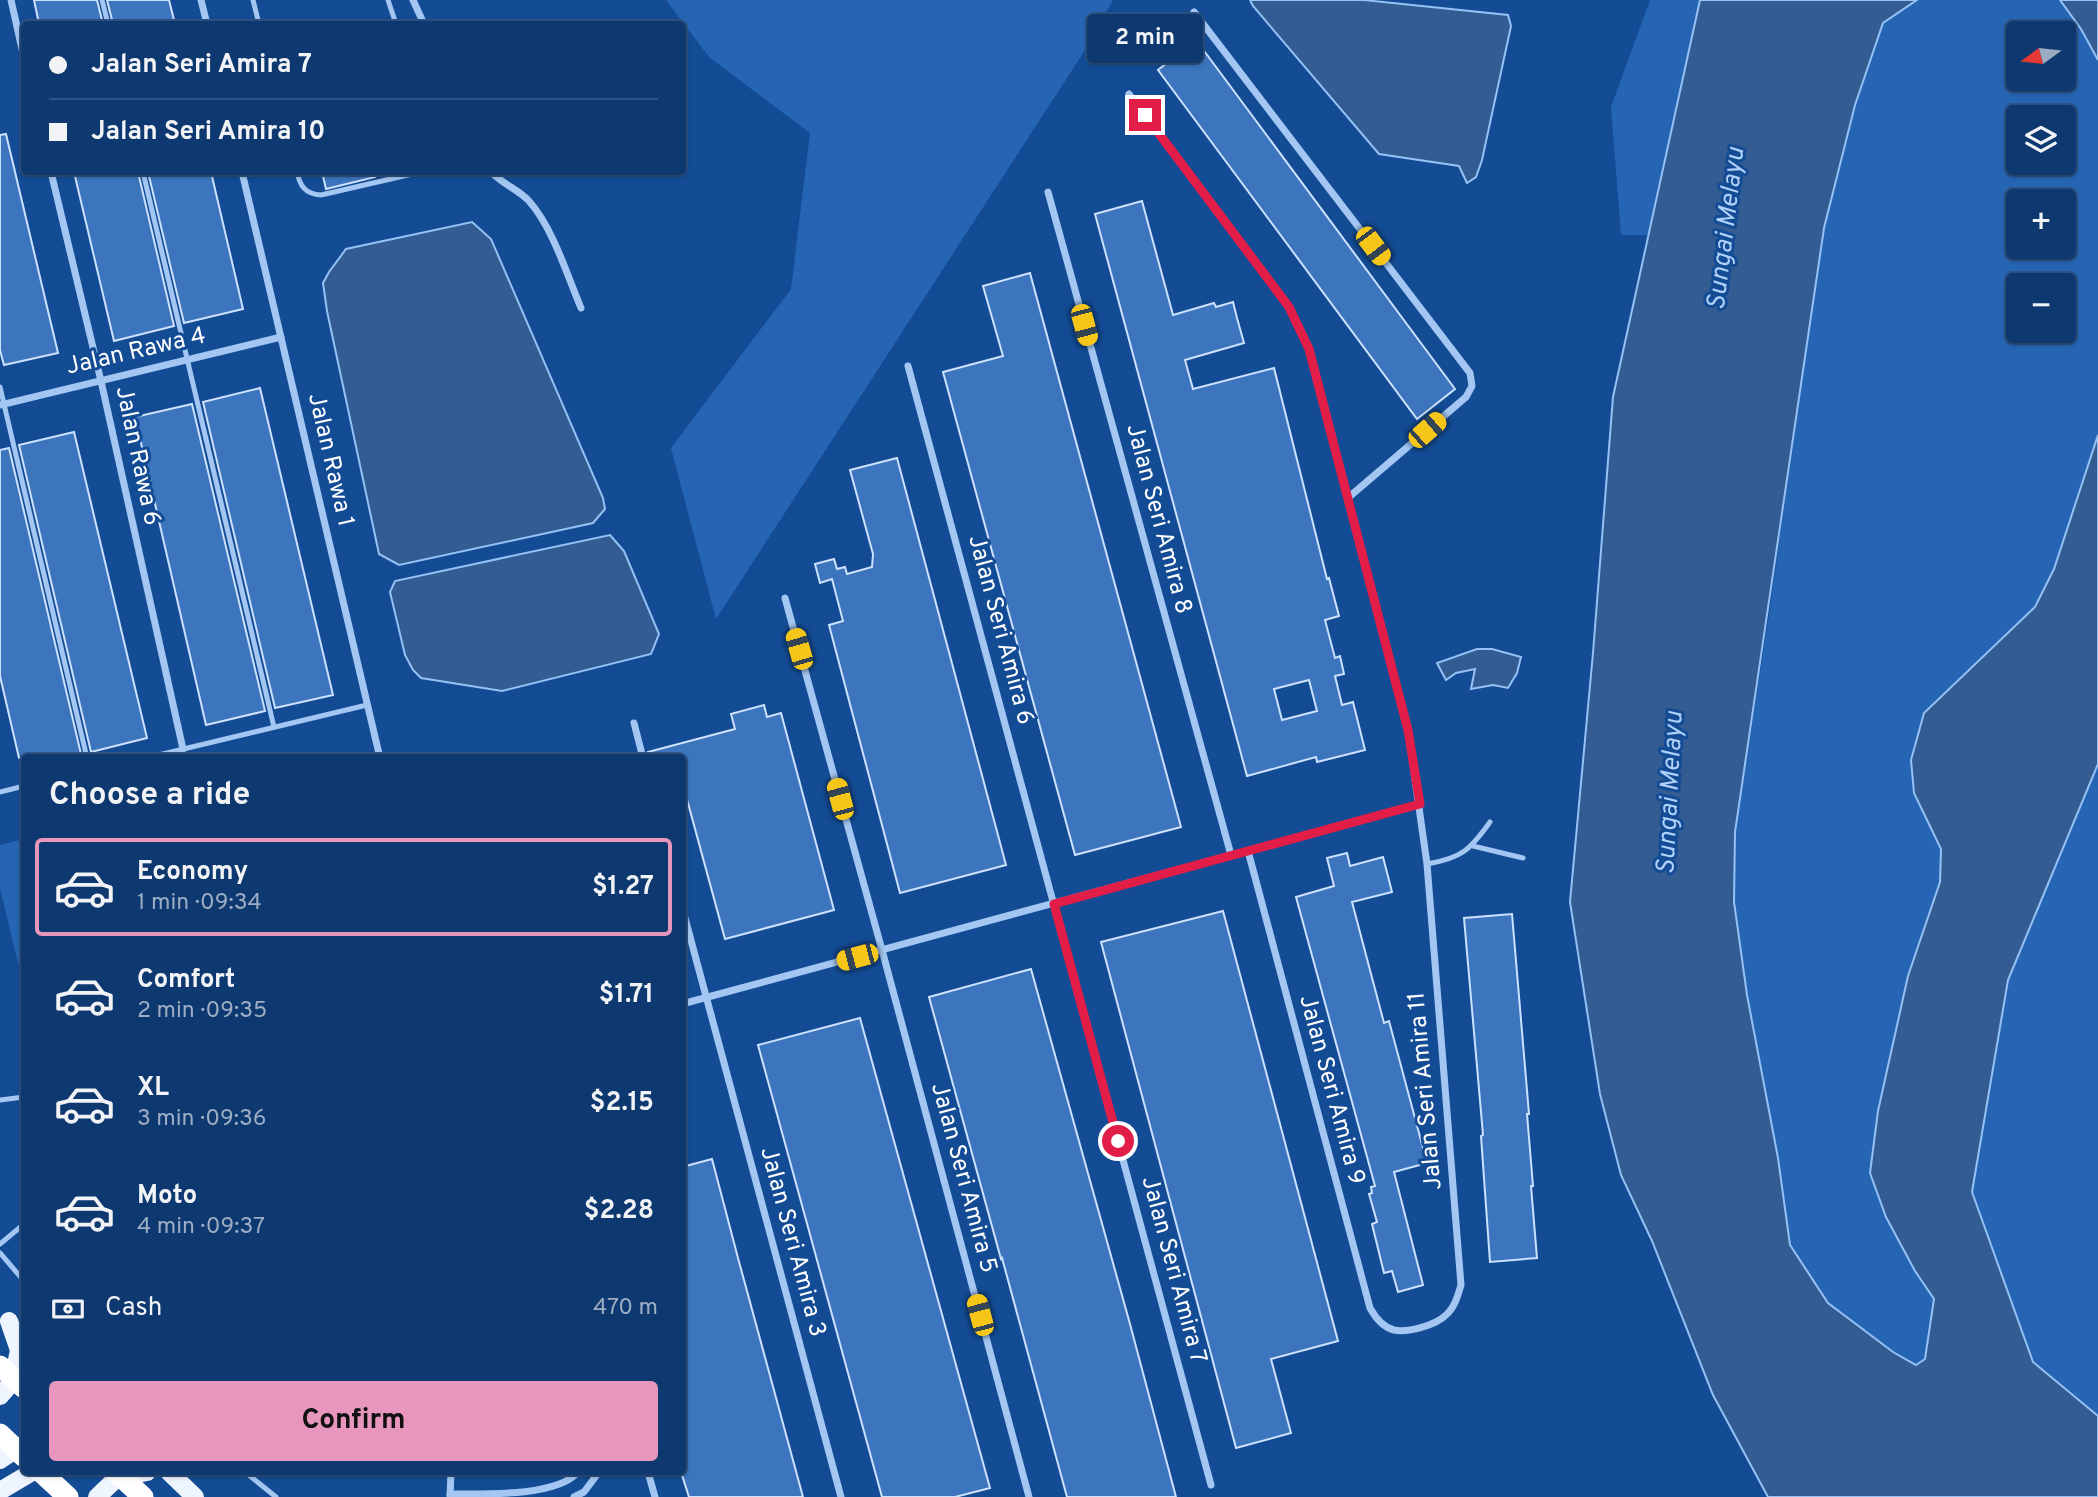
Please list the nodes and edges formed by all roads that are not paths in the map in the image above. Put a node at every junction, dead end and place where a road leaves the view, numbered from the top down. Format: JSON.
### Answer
{"nodes":[{"id":1,"x":11,"y":0,"type":"edge"},
{"id":2,"x":102,"y":0,"type":"edge"},
{"id":3,"x":201,"y":0,"type":"edge"},
{"id":4,"x":253,"y":0,"type":"edge"},
{"id":5,"x":388,"y":0,"type":"edge"},
{"id":6,"x":413,"y":0,"type":"edge"},
{"id":7,"x":1194,"y":12,"type":"dead end"},
{"id":8,"x":107,"y":21,"type":"edge"},
{"id":9,"x":206,"y":21,"type":"edge"},
{"id":10,"x":258,"y":21,"type":"edge"},
{"id":11,"x":395,"y":21,"type":"edge"},
{"id":12,"x":423,"y":21,"type":"edge"},
{"id":13,"x":21,"y":45,"type":"edge"},
{"id":14,"x":1129,"y":94,"type":"dead end"},
{"id":15,"x":52,"y":175,"type":"edge"},
{"id":16,"x":144,"y":175,"type":"edge"},
{"id":17,"x":243,"y":175,"type":"edge"},
{"id":18,"x":298,"y":175,"type":"edge"},
{"id":19,"x":408,"y":175,"type":"edge"},
{"id":20,"x":494,"y":175,"type":"edge"},
{"id":21,"x":1048,"y":192,"type":"dead end"},
{"id":22,"x":581,"y":309,"type":"dead end"},
{"id":23,"x":281,"y":337,"type":"junction"},
{"id":24,"x":188,"y":360,"type":"junction"},
{"id":25,"x":908,"y":366,"type":"dead end"},
{"id":26,"x":101,"y":381,"type":"junction"},
{"id":27,"x":0,"y":387,"type":"edge"},
{"id":28,"x":2,"y":404,"type":"edge"},
{"id":29,"x":1349,"y":497,"type":"junction"},
{"id":30,"x":785,"y":598,"type":"dead end"},
{"id":31,"x":368,"y":705,"type":"junction"},
{"id":32,"x":634,"y":723,"type":"dead end"},
{"id":33,"x":274,"y":727,"type":"junction"},
{"id":34,"x":183,"y":749,"type":"junction"},
{"id":35,"x":86,"y":754,"type":"edge"},
{"id":36,"x":162,"y":754,"type":"edge"},
{"id":37,"x":379,"y":754,"type":"edge"},
{"id":38,"x":642,"y":754,"type":"edge"},
{"id":39,"x":21,"y":787,"type":"edge"},
{"id":40,"x":0,"y":792,"type":"edge"},
{"id":41,"x":1420,"y":804,"type":"junction"},
{"id":42,"x":1490,"y":822,"type":"dead end"},
{"id":43,"x":1473,"y":846,"type":"junction"},
{"id":44,"x":1248,"y":850,"type":"junction"},
{"id":45,"x":1231,"y":855,"type":"junction"},
{"id":46,"x":1523,"y":858,"type":"dead end"},
{"id":47,"x":1427,"y":864,"type":"junction"},
{"id":48,"x":1054,"y":904,"type":"junction"},
{"id":49,"x":686,"y":922,"type":"edge"},
{"id":50,"x":882,"y":950,"type":"junction"},
{"id":51,"x":706,"y":998,"type":"junction"},
{"id":52,"x":686,"y":1003,"type":"edge"},
{"id":53,"x":21,"y":1097,"type":"edge"},
{"id":54,"x":0,"y":1100,"type":"edge"},
{"id":55,"x":21,"y":1226,"type":"edge"},
{"id":56,"x":0,"y":1244,"type":"edge"},
{"id":57,"x":0,"y":1253,"type":"edge"},
{"id":58,"x":21,"y":1278,"type":"edge"},
{"id":59,"x":5,"y":1316,"type":"edge"},
{"id":60,"x":1393,"y":1330,"type":"joint"},
{"id":61,"x":21,"y":1333,"type":"edge"},
{"id":62,"x":0,"y":1366,"type":"edge"},
{"id":63,"x":21,"y":1385,"type":"edge"},
{"id":64,"x":0,"y":1396,"type":"edge"},
{"id":65,"x":0,"y":1434,"type":"edge"},
{"id":66,"x":21,"y":1446,"type":"edge"},
{"id":67,"x":21,"y":1454,"type":"edge"},
{"id":68,"x":0,"y":1460,"type":"edge"},
{"id":69,"x":28,"y":1475,"type":"edge"},
{"id":70,"x":44,"y":1475,"type":"edge"},
{"id":71,"x":119,"y":1475,"type":"edge"},
{"id":72,"x":132,"y":1475,"type":"edge"},
{"id":73,"x":172,"y":1475,"type":"edge"},
{"id":74,"x":249,"y":1475,"type":"edge"},
{"id":75,"x":451,"y":1475,"type":"edge"},
{"id":76,"x":576,"y":1475,"type":"edge"},
{"id":77,"x":596,"y":1475,"type":"edge"},
{"id":78,"x":649,"y":1475,"type":"edge"},
{"id":79,"x":1211,"y":1485,"type":"dead end"},
{"id":80,"x":7,"y":1489,"type":"edge"},
{"id":81,"x":450,"y":1495,"type":"edge"},
{"id":82,"x":68,"y":1497,"type":"edge"},
{"id":83,"x":97,"y":1497,"type":"edge"},
{"id":84,"x":143,"y":1497,"type":"edge"},
{"id":85,"x":195,"y":1497,"type":"edge"},
{"id":86,"x":205,"y":1497,"type":"edge"},
{"id":87,"x":276,"y":1497,"type":"edge"},
{"id":88,"x":574,"y":1497,"type":"edge"},
{"id":89,"x":655,"y":1497,"type":"edge"},
{"id":90,"x":841,"y":1497,"type":"edge"},
{"id":91,"x":1029,"y":1497,"type":"edge"}],
"edges":[{"from":1,"to":13,"type":"street"},
{"from":2,"to":8,"type":"lane"},
{"from":3,"to":9,"type":"street"},
{"from":4,"to":10,"type":"lane"},
{"from":5,"to":11,"type":"lane"},
{"from":6,"to":12,"type":"street"},
{"from":7,"to":29,"type":"street"},
{"from":14,"to":29,"type":"street","name":"Jalan Seri Amira 11"},
{"from":15,"to":26,"type":"street","name":"Jalan Rawa 6"},
{"from":16,"to":24,"type":"lane"},
{"from":17,"to":23,"type":"street","name":"Jalan Rawa 1"},
{"from":18,"to":19,"type":"lane"},
{"from":20,"to":22,"type":"street"},
{"from":21,"to":45,"type":"street","name":"Jalan Seri Amira 8"},
{"from":23,"to":24,"type":"street","name":"Jalan Rawa 4"},
{"from":23,"to":31,"type":"street","name":"Jalan Rawa 1"},
{"from":24,"to":26,"type":"street","name":"Jalan Rawa 4"},
{"from":24,"to":33,"type":"lane"},
{"from":25,"to":48,"type":"street","name":"Jalan Seri Amira 6"},
{"from":26,"to":28,"type":"street","name":"Jalan Rawa 4"},
{"from":26,"to":34,"type":"street","name":"Jalan Rawa 6"},
{"from":27,"to":28,"type":"lane"},
{"from":28,"to":35,"type":"lane"},
{"from":29,"to":41,"type":"street","name":"Jalan Seri Amira 11"},
{"from":30,"to":50,"type":"street","name":"Jalan Seri Amira 5"},
{"from":31,"to":33,"type":"lane"},
{"from":31,"to":37,"type":"street","name":"Jalan Rawa 1"},
{"from":32,"to":38,"type":"street"},
{"from":33,"to":34,"type":"lane"},
{"from":34,"to":36,"type":"lane"},
{"from":39,"to":40,"type":"lane"},
{"from":41,"to":44,"type":"street"},
{"from":41,"to":47,"type":"street","name":"Jalan Seri Amira 11"},
{"from":42,"to":43,"type":"lane"},
{"from":43,"to":46,"type":"lane"},
{"from":43,"to":47,"type":"lane"},
{"from":44,"to":45,"type":"street"},
{"from":44,"to":60,"type":"street","name":"Jalan Seri Amira 9"},
{"from":45,"to":48,"type":"street"},
{"from":47,"to":60,"type":"street","name":"Jalan Seri Amira 11"},
{"from":48,"to":50,"type":"street"},
{"from":48,"to":79,"type":"street","name":"Jalan Seri Amira 7"},
{"from":49,"to":51,"type":"street","name":"Jalan Seri Amira 3"},
{"from":50,"to":51,"type":"street"},
{"from":50,"to":91,"type":"street","name":"Jalan Seri Amira 5"},
{"from":51,"to":52,"type":"street"},
{"from":51,"to":90,"type":"street","name":"Jalan Seri Amira 3"},
{"from":53,"to":54,"type":"lane"},
{"from":55,"to":56,"type":"lane"},
{"from":57,"to":58,"type":"lane"},
{"from":59,"to":61,"type":"main road"},
{"from":59,"to":64,"type":"main road"},
{"from":62,"to":63,"type":"highway","bridge":true},
{"from":65,"to":67,"type":"highway","bridge":true},
{"from":66,"to":68,"type":"main road"},
{"from":69,"to":80,"type":"main road"},
{"from":70,"to":82,"type":"highway"},
{"from":71,"to":84,"type":"highway","bridge":true},
{"from":72,"to":83,"type":"main road"},
{"from":73,"to":85,"type":"main road"},
{"from":73,"to":86,"type":"street"},
{"from":74,"to":87,"type":"lane"},
{"from":75,"to":81,"type":"street"},
{"from":76,"to":81,"type":"street"},
{"from":77,"to":88,"type":"street"},
{"from":78,"to":89,"type":"street"}]}
